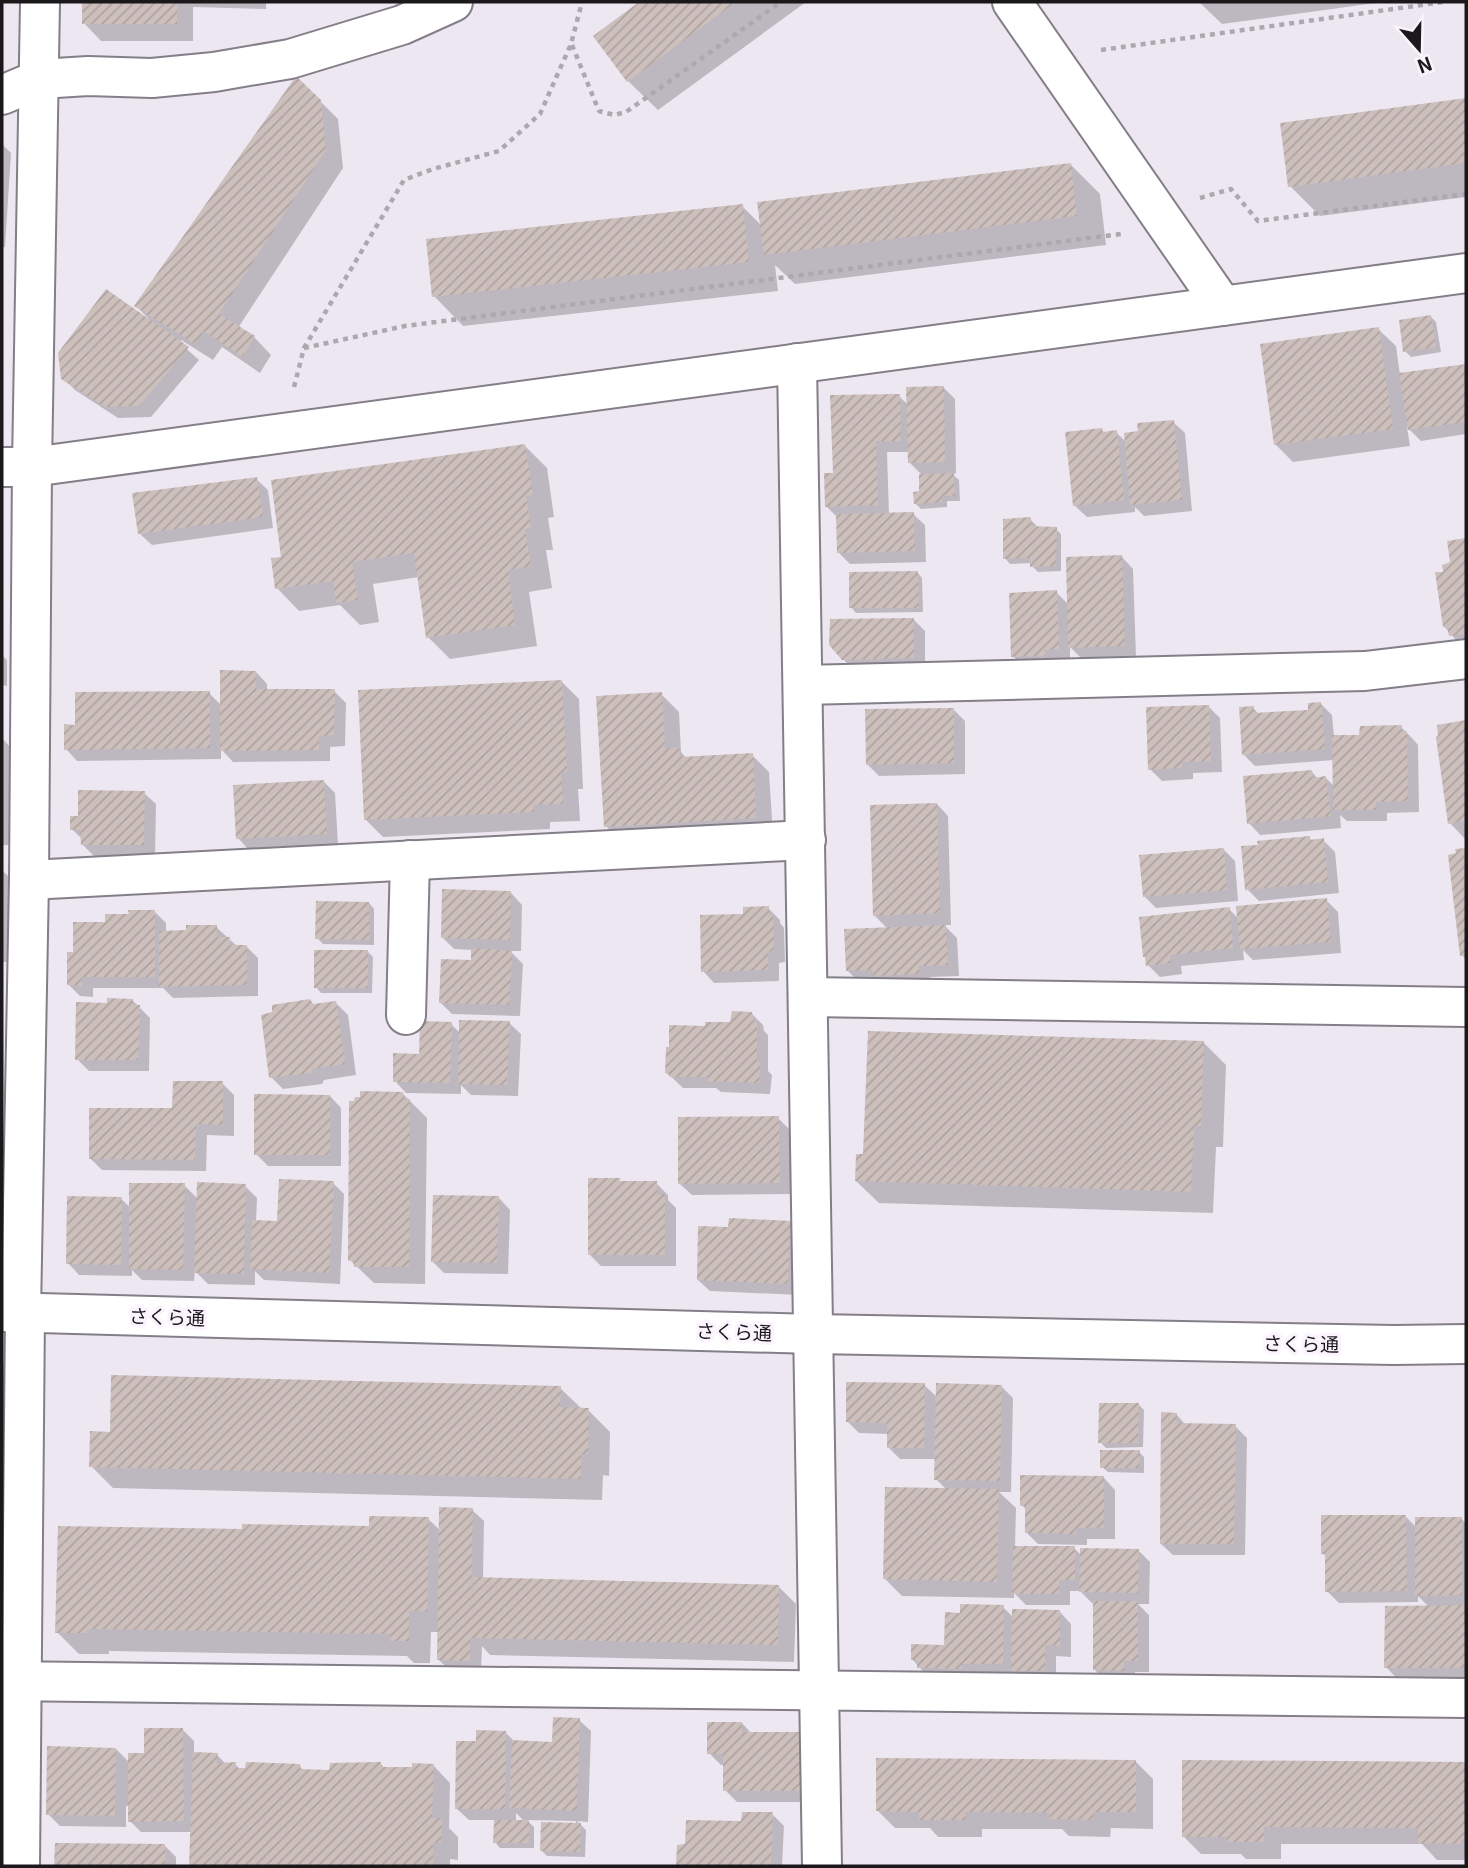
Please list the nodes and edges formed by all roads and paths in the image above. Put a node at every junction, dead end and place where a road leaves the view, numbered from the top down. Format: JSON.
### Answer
{"nodes":[{"id":1,"x":40,"y":2,"type":"edge"},
{"id":2,"x":453,"y":2,"type":"edge"},
{"id":3,"x":582,"y":2,"type":"edge"},
{"id":4,"x":781,"y":2,"type":"edge"},
{"id":5,"x":1012,"y":2,"type":"edge"},
{"id":6,"x":1443,"y":2,"type":"edge"},
{"id":7,"x":571,"y":44,"type":"junction"},
{"id":8,"x":1050,"y":57,"type":"junction"},
{"id":9,"x":40,"y":79,"type":"junction"},
{"id":10,"x":2,"y":95,"type":"edge"},
{"id":11,"x":1466,"y":194,"type":"edge"},
{"id":12,"x":1165,"y":223,"type":"junction"},
{"id":13,"x":1466,"y":273,"type":"edge"},
{"id":14,"x":1223,"y":306,"type":"junction"},
{"id":15,"x":304,"y":348,"type":"junction"},
{"id":16,"x":797,"y":363,"type":"junction"},
{"id":17,"x":283,"y":434,"type":"junction"},
{"id":18,"x":17,"y":467,"type":"edge"},
{"id":19,"x":1466,"y":659,"type":"edge"},
{"id":20,"x":803,"y":685,"type":"junction"},
{"id":21,"x":806,"y":840,"type":"junction"},
{"id":22,"x":410,"y":860,"type":"junction"},
{"id":23,"x":29,"y":880,"type":"junction"},
{"id":24,"x":808,"y":997,"type":"junction"},
{"id":25,"x":1466,"y":1007,"type":"edge"},
{"id":26,"x":406,"y":1014,"type":"dead end"},
{"id":27,"x":16,"y":1312,"type":"edge"},
{"id":28,"x":814,"y":1334,"type":"junction"},
{"id":29,"x":1466,"y":1344,"type":"edge"},
{"id":30,"x":12,"y":1681,"type":"edge"},
{"id":31,"x":819,"y":1692,"type":"junction"},
{"id":32,"x":1466,"y":1698,"type":"edge"},
{"id":33,"x":20,"y":1866,"type":"edge"},
{"id":34,"x":822,"y":1866,"type":"edge"}],
"edges":[{"from":1,"to":9,"type":"street"},
{"from":2,"to":9,"type":"street"},
{"from":3,"to":7,"type":"path"},
{"from":4,"to":7,"type":"path"},
{"from":5,"to":8,"type":"street"},
{"from":6,"to":8,"type":"path"},
{"from":7,"to":15,"type":"path"},
{"from":8,"to":12,"type":"street"},
{"from":9,"to":10,"type":"street"},
{"from":9,"to":18,"type":"street"},
{"from":11,"to":12,"type":"path"},
{"from":12,"to":14,"type":"street"},
{"from":12,"to":15,"type":"path"},
{"from":13,"to":14,"type":"street"},
{"from":14,"to":16,"type":"street"},
{"from":15,"to":17,"type":"path"},
{"from":16,"to":17,"type":"street"},
{"from":16,"to":20,"type":"street"},
{"from":17,"to":18,"type":"street"},
{"from":18,"to":23,"type":"street"},
{"from":19,"to":20,"type":"street"},
{"from":20,"to":21,"type":"street"},
{"from":21,"to":22,"type":"street"},
{"from":21,"to":24,"type":"street"},
{"from":22,"to":23,"type":"street"},
{"from":22,"to":26,"type":"street"},
{"from":23,"to":27,"type":"street"},
{"from":24,"to":25,"type":"street"},
{"from":24,"to":28,"type":"street"},
{"from":27,"to":28,"type":"street","name":"さくら通"},
{"from":27,"to":30,"type":"street"},
{"from":28,"to":29,"type":"street","name":"さくら通"},
{"from":28,"to":31,"type":"street"},
{"from":30,"to":31,"type":"street"},
{"from":30,"to":33,"type":"street"},
{"from":31,"to":32,"type":"street"},
{"from":31,"to":34,"type":"street"}]}
